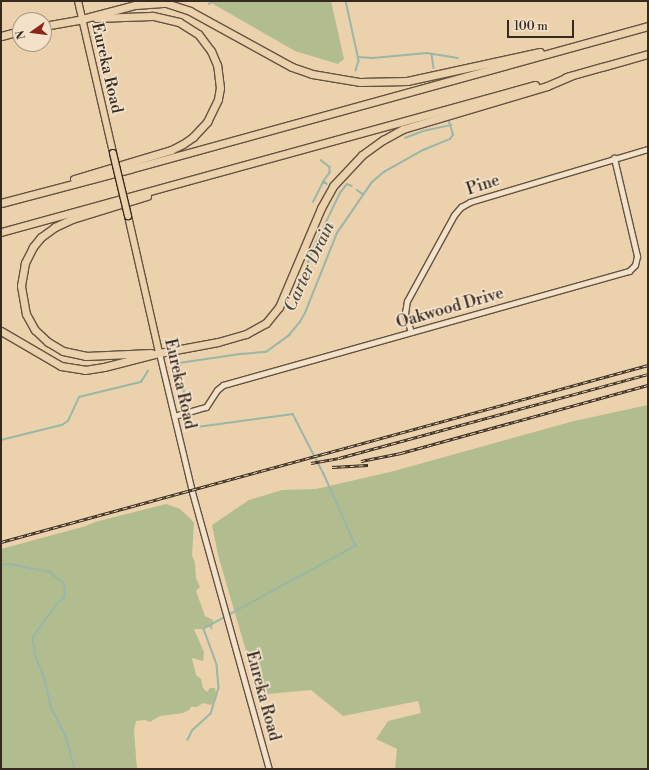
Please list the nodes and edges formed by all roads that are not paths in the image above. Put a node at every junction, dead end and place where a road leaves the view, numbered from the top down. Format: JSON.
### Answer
{"nodes":[{"id":1,"x":78,"y":1,"type":"edge"},
{"id":2,"x":82,"y":19,"type":"junction"},
{"id":3,"x":52,"y":25,"type":"edge"},
{"id":4,"x":648,"y":26,"type":"edge"},
{"id":5,"x":12,"y":33,"type":"edge"},
{"id":6,"x":1,"y":36,"type":"edge"},
{"id":7,"x":550,"y":53,"type":"junction"},
{"id":8,"x":648,"y":54,"type":"edge"},
{"id":9,"x":570,"y":76,"type":"junction"},
{"id":10,"x":648,"y":149,"type":"edge"},
{"id":11,"x":614,"y":158,"type":"junction"},
{"id":12,"x":210,"y":174,"type":"junction"},
{"id":13,"x":32,"y":194,"type":"junction"},
{"id":14,"x":1,"y":203,"type":"edge"},
{"id":15,"x":1,"y":232,"type":"edge"},
{"id":16,"x":1,"y":331,"type":"edge"},
{"id":17,"x":411,"y":332,"type":"junction"},
{"id":18,"x":159,"y":353,"type":"junction"},
{"id":19,"x":174,"y":416,"type":"junction"},
{"id":20,"x":270,"y":769,"type":"edge"}],
"edges":[{"from":1,"to":2,"type":"main road","name":"Eureka Road"},
{"from":2,"to":3,"type":"highway"},
{"from":2,"to":7,"type":"highway"},
{"from":2,"to":13,"type":"highway"},
{"from":2,"to":18,"type":"main road","name":"Eureka Road","bridge":true},
{"from":4,"to":7,"type":"highway"},
{"from":5,"to":6,"type":"highway"},
{"from":7,"to":13,"type":"highway"},
{"from":8,"to":9,"type":"highway"},
{"from":9,"to":12,"type":"highway"},
{"from":9,"to":18,"type":"highway"},
{"from":10,"to":11,"type":"street","name":"Pine"},
{"from":11,"to":17,"type":"street","name":"Pine"},
{"from":11,"to":17,"type":"street","name":"Oakwood Drive"},
{"from":12,"to":15,"type":"highway"},
{"from":12,"to":18,"type":"highway"},
{"from":13,"to":14,"type":"highway"},
{"from":16,"to":18,"type":"highway"},
{"from":17,"to":19,"type":"street","name":"Oakwood Drive"},
{"from":18,"to":19,"type":"street","name":"Eureka Road"},
{"from":19,"to":20,"type":"street","name":"Eureka Road"}]}
